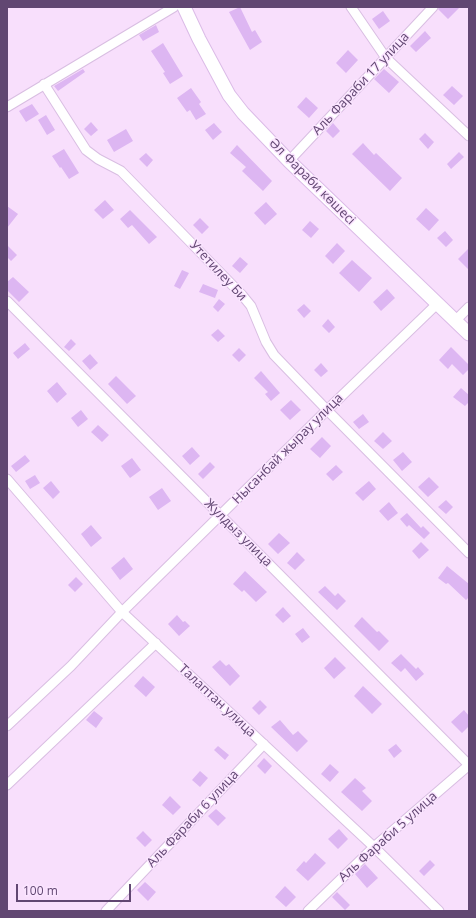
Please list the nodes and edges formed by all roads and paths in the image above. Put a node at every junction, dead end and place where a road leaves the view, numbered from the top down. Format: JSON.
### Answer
{"nodes":[{"id":1,"x":174,"y":7,"type":"edge"},
{"id":2,"x":184,"y":7,"type":"edge"},
{"id":3,"x":351,"y":7,"type":"edge"},
{"id":4,"x":433,"y":7,"type":"edge"},
{"id":5,"x":386,"y":58,"type":"junction"},
{"id":6,"x":44,"y":84,"type":"junction"},
{"id":7,"x":7,"y":107,"type":"edge"},
{"id":8,"x":469,"y":136,"type":"edge"},
{"id":9,"x":289,"y":161,"type":"junction"},
{"id":10,"x":7,"y":301,"type":"edge"},
{"id":11,"x":437,"y":304,"type":"junction"},
{"id":12,"x":469,"y":307,"type":"edge"},
{"id":13,"x":455,"y":321,"type":"junction"},
{"id":14,"x":469,"y":334,"type":"edge"},
{"id":15,"x":327,"y":410,"type":"junction"},
{"id":16,"x":7,"y":479,"type":"edge"},
{"id":17,"x":220,"y":516,"type":"junction"},
{"id":18,"x":469,"y":553,"type":"edge"},
{"id":19,"x":122,"y":612,"type":"junction"},
{"id":20,"x":156,"y":643,"type":"junction"},
{"id":21,"x":7,"y":726,"type":"edge"},
{"id":22,"x":264,"y":744,"type":"junction"},
{"id":23,"x":469,"y":765,"type":"edge"},
{"id":24,"x":7,"y":785,"type":"edge"},
{"id":25,"x":374,"y":847,"type":"junction"},
{"id":26,"x":106,"y":911,"type":"edge"},
{"id":27,"x":308,"y":911,"type":"edge"},
{"id":28,"x":439,"y":911,"type":"edge"}],
"edges":[{"from":1,"to":6,"type":"street"},
{"from":2,"to":9,"type":"street","name":"Әл Фараби көшесі"},
{"from":3,"to":5,"type":"street"},
{"from":4,"to":5,"type":"street","name":"Аль Фараби 17 улица"},
{"from":5,"to":8,"type":"street"},
{"from":5,"to":9,"type":"street","name":"Аль Фараби 17 улица"},
{"from":6,"to":7,"type":"street"},
{"from":6,"to":15,"type":"street","name":"Утетилеу Би"},
{"from":9,"to":11,"type":"street","name":"Әл Фараби көшесі"},
{"from":10,"to":17,"type":"street","name":"Жулдыз улица"},
{"from":11,"to":13,"type":"street","name":"Әл Фараби көшесі"},
{"from":11,"to":15,"type":"street","name":"Нысанбай жырау улица"},
{"from":12,"to":13,"type":"street"},
{"from":13,"to":14,"type":"street","name":"Әл Фараби көшесі"},
{"from":15,"to":17,"type":"street","name":"Нысанбай жырау улица"},
{"from":15,"to":18,"type":"street","name":"Утетилеу Би"},
{"from":16,"to":19,"type":"street","name":"Талаптан улица"},
{"from":17,"to":19,"type":"street","name":"Нысанбай жырау улица"},
{"from":17,"to":23,"type":"street","name":"Жулдыз улица"},
{"from":19,"to":20,"type":"street","name":"Талаптан улица"},
{"from":19,"to":21,"type":"street","name":"Нысанбай жырау улица"},
{"from":20,"to":22,"type":"street","name":"Талаптан улица"},
{"from":20,"to":24,"type":"street"},
{"from":22,"to":25,"type":"street","name":"Талаптан улица"},
{"from":22,"to":26,"type":"street","name":"Аль Фараби 6 улица"},
{"from":23,"to":25,"type":"street","name":"Аль Фараби 5 улица"},
{"from":25,"to":27,"type":"street","name":"Аль Фараби 5 улица"},
{"from":25,"to":28,"type":"street","name":"Талаптан улица"}]}
